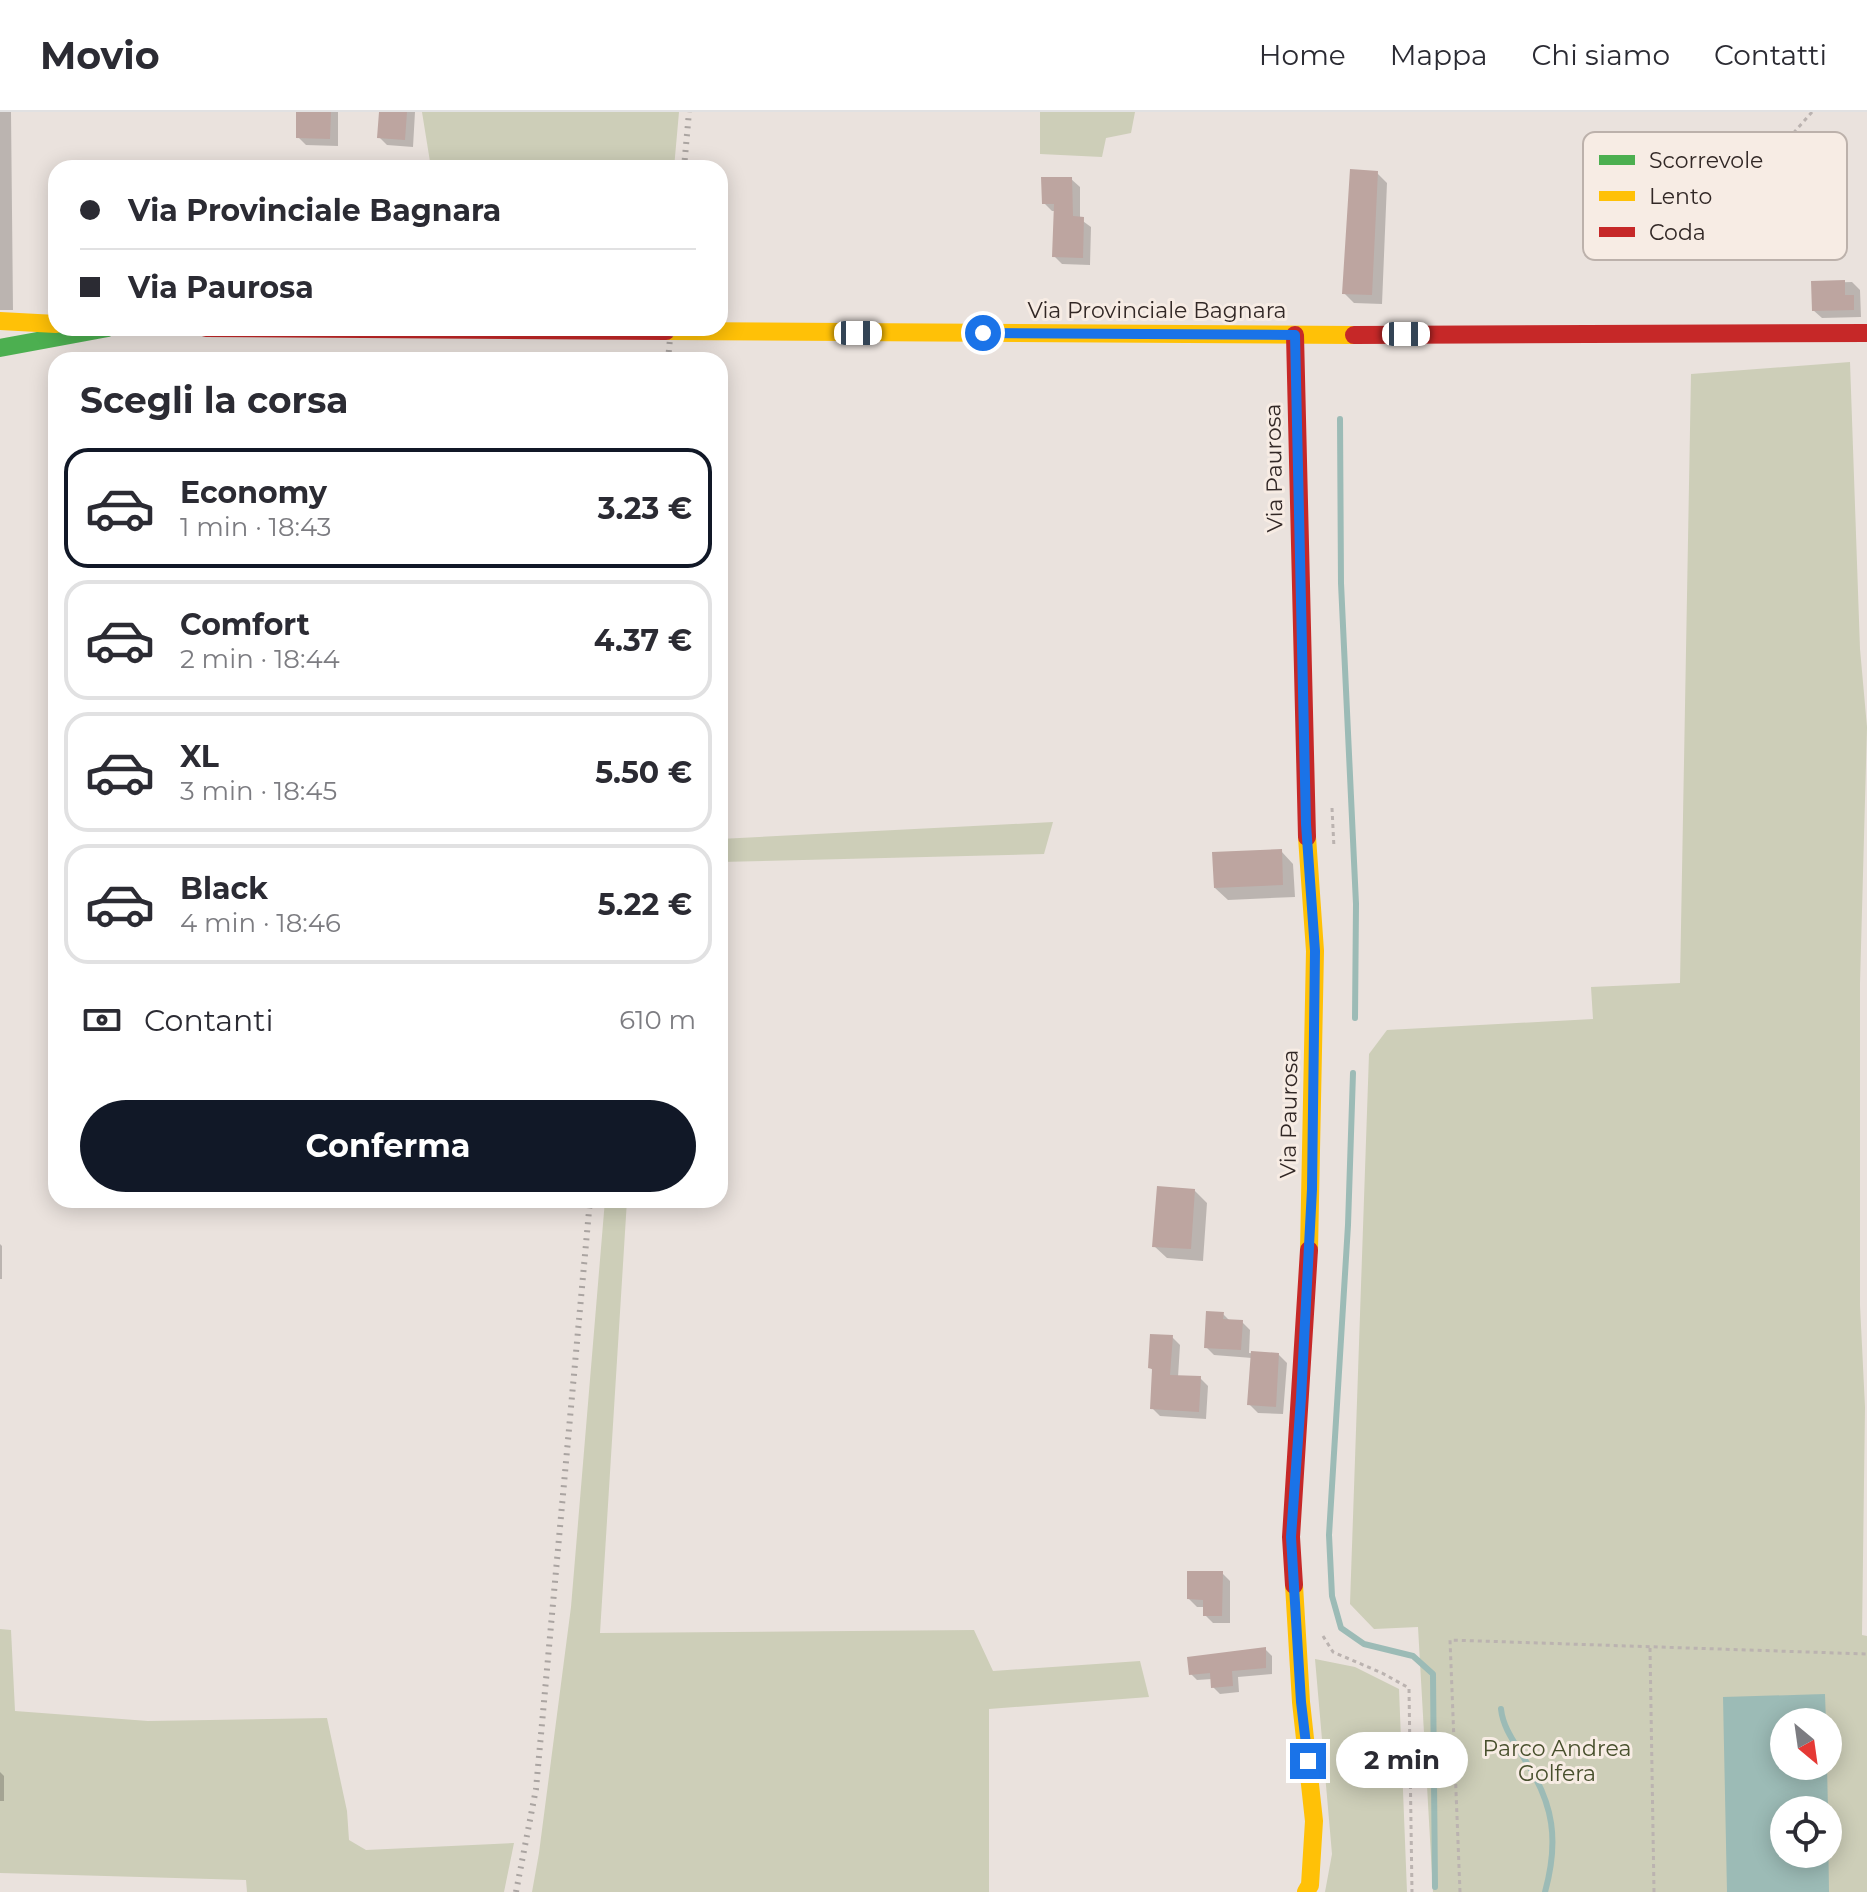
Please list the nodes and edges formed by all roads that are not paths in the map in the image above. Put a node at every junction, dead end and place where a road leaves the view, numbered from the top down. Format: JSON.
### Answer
{"nodes":[{"id":1,"x":0,"y":321,"type":"edge"},
{"id":2,"x":48,"y":324,"type":"edge"},
{"id":3,"x":728,"y":331,"type":"edge"},
{"id":4,"x":1867,"y":333,"type":"edge"},
{"id":5,"x":1295,"y":335,"type":"junction"},
{"id":6,"x":65,"y":336,"type":"edge"},
{"id":7,"x":0,"y":348,"type":"edge"},
{"id":8,"x":1306,"y":1892,"type":"edge"}],
"edges":[{"from":1,"to":2,"type":"main road"},
{"from":3,"to":5,"type":"main road","name":"Via Provinciale Bagnara"},
{"from":4,"to":5,"type":"main road","name":"Via Provinciale Bagnara"},
{"from":5,"to":8,"type":"main road","name":"Via Paurosa"},
{"from":6,"to":7,"type":"main road"}]}
